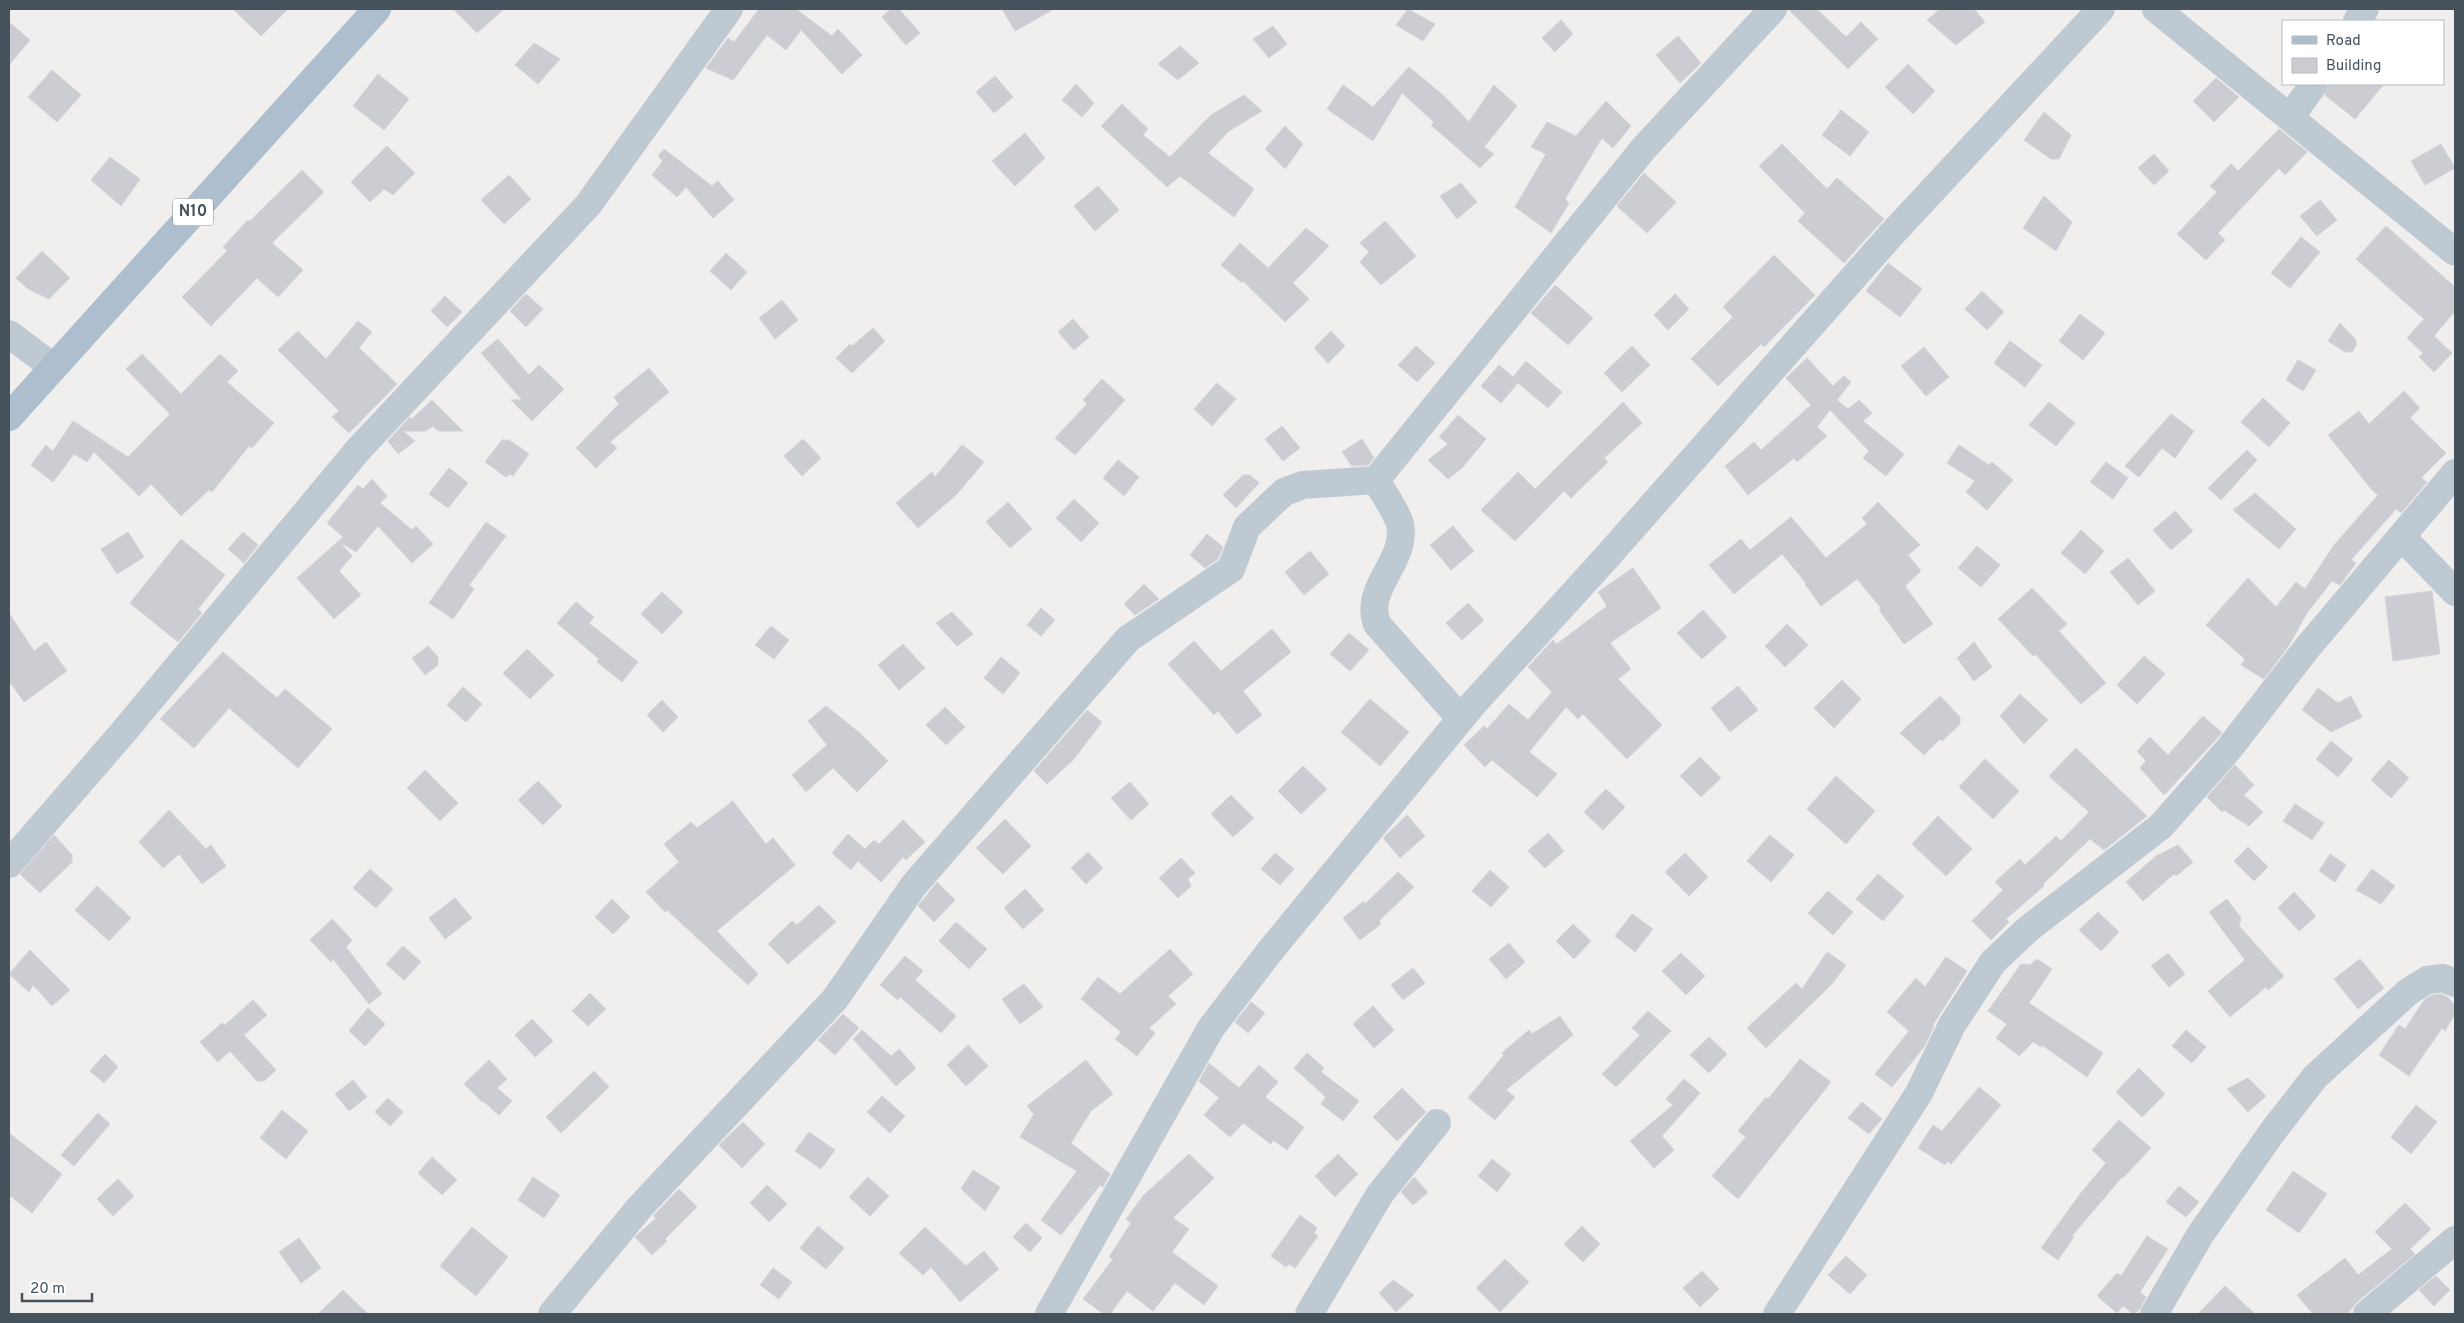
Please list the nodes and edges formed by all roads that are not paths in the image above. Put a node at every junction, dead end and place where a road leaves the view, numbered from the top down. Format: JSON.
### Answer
{"nodes":[{"id":1,"x":377,"y":9,"type":"edge"},
{"id":2,"x":729,"y":9,"type":"edge"},
{"id":3,"x":1773,"y":9,"type":"edge"},
{"id":4,"x":2101,"y":9,"type":"edge"},
{"id":5,"x":2156,"y":9,"type":"edge"},
{"id":6,"x":2365,"y":9,"type":"edge"},
{"id":7,"x":2358,"y":20,"type":"edge"},
{"id":8,"x":2313,"y":85,"type":"edge"},
{"id":9,"x":2291,"y":116,"type":"junction"},
{"id":10,"x":2455,"y":252,"type":"edge"},
{"id":11,"x":9,"y":334,"type":"edge"},
{"id":12,"x":53,"y":366,"type":"junction"},
{"id":13,"x":9,"y":417,"type":"edge"},
{"id":14,"x":2455,"y":473,"type":"edge"},
{"id":15,"x":1376,"y":480,"type":"junction"},
{"id":16,"x":2402,"y":537,"type":"junction"},
{"id":17,"x":2455,"y":592,"type":"edge"},
{"id":18,"x":1461,"y":719,"type":"junction"},
{"id":19,"x":9,"y":864,"type":"edge"},
{"id":20,"x":2455,"y":982,"type":"edge"},
{"id":21,"x":1437,"y":1123,"type":"dead end"},
{"id":22,"x":2455,"y":1240,"type":"edge"},
{"id":23,"x":552,"y":1314,"type":"edge"},
{"id":24,"x":1049,"y":1314,"type":"edge"},
{"id":25,"x":1309,"y":1314,"type":"edge"},
{"id":26,"x":1777,"y":1314,"type":"edge"},
{"id":27,"x":2154,"y":1314,"type":"edge"},
{"id":28,"x":2367,"y":1314,"type":"edge"}],
"edges":[{"from":1,"to":12,"type":"main road","number":"N10"},
{"from":2,"to":19,"type":"street"},
{"from":3,"to":15,"type":"street"},
{"from":4,"to":18,"type":"street"},
{"from":5,"to":9,"type":"street"},
{"from":6,"to":7,"type":"street"},
{"from":8,"to":9,"type":"street"},
{"from":9,"to":10,"type":"street"},
{"from":11,"to":12,"type":"street"},
{"from":12,"to":13,"type":"main road","number":"N10"},
{"from":14,"to":16,"type":"street"},
{"from":15,"to":18,"type":"street"},
{"from":15,"to":23,"type":"street"},
{"from":16,"to":17,"type":"street"},
{"from":16,"to":26,"type":"street"},
{"from":18,"to":24,"type":"street"},
{"from":20,"to":27,"type":"street"},
{"from":21,"to":25,"type":"street"},
{"from":22,"to":28,"type":"street"}]}
